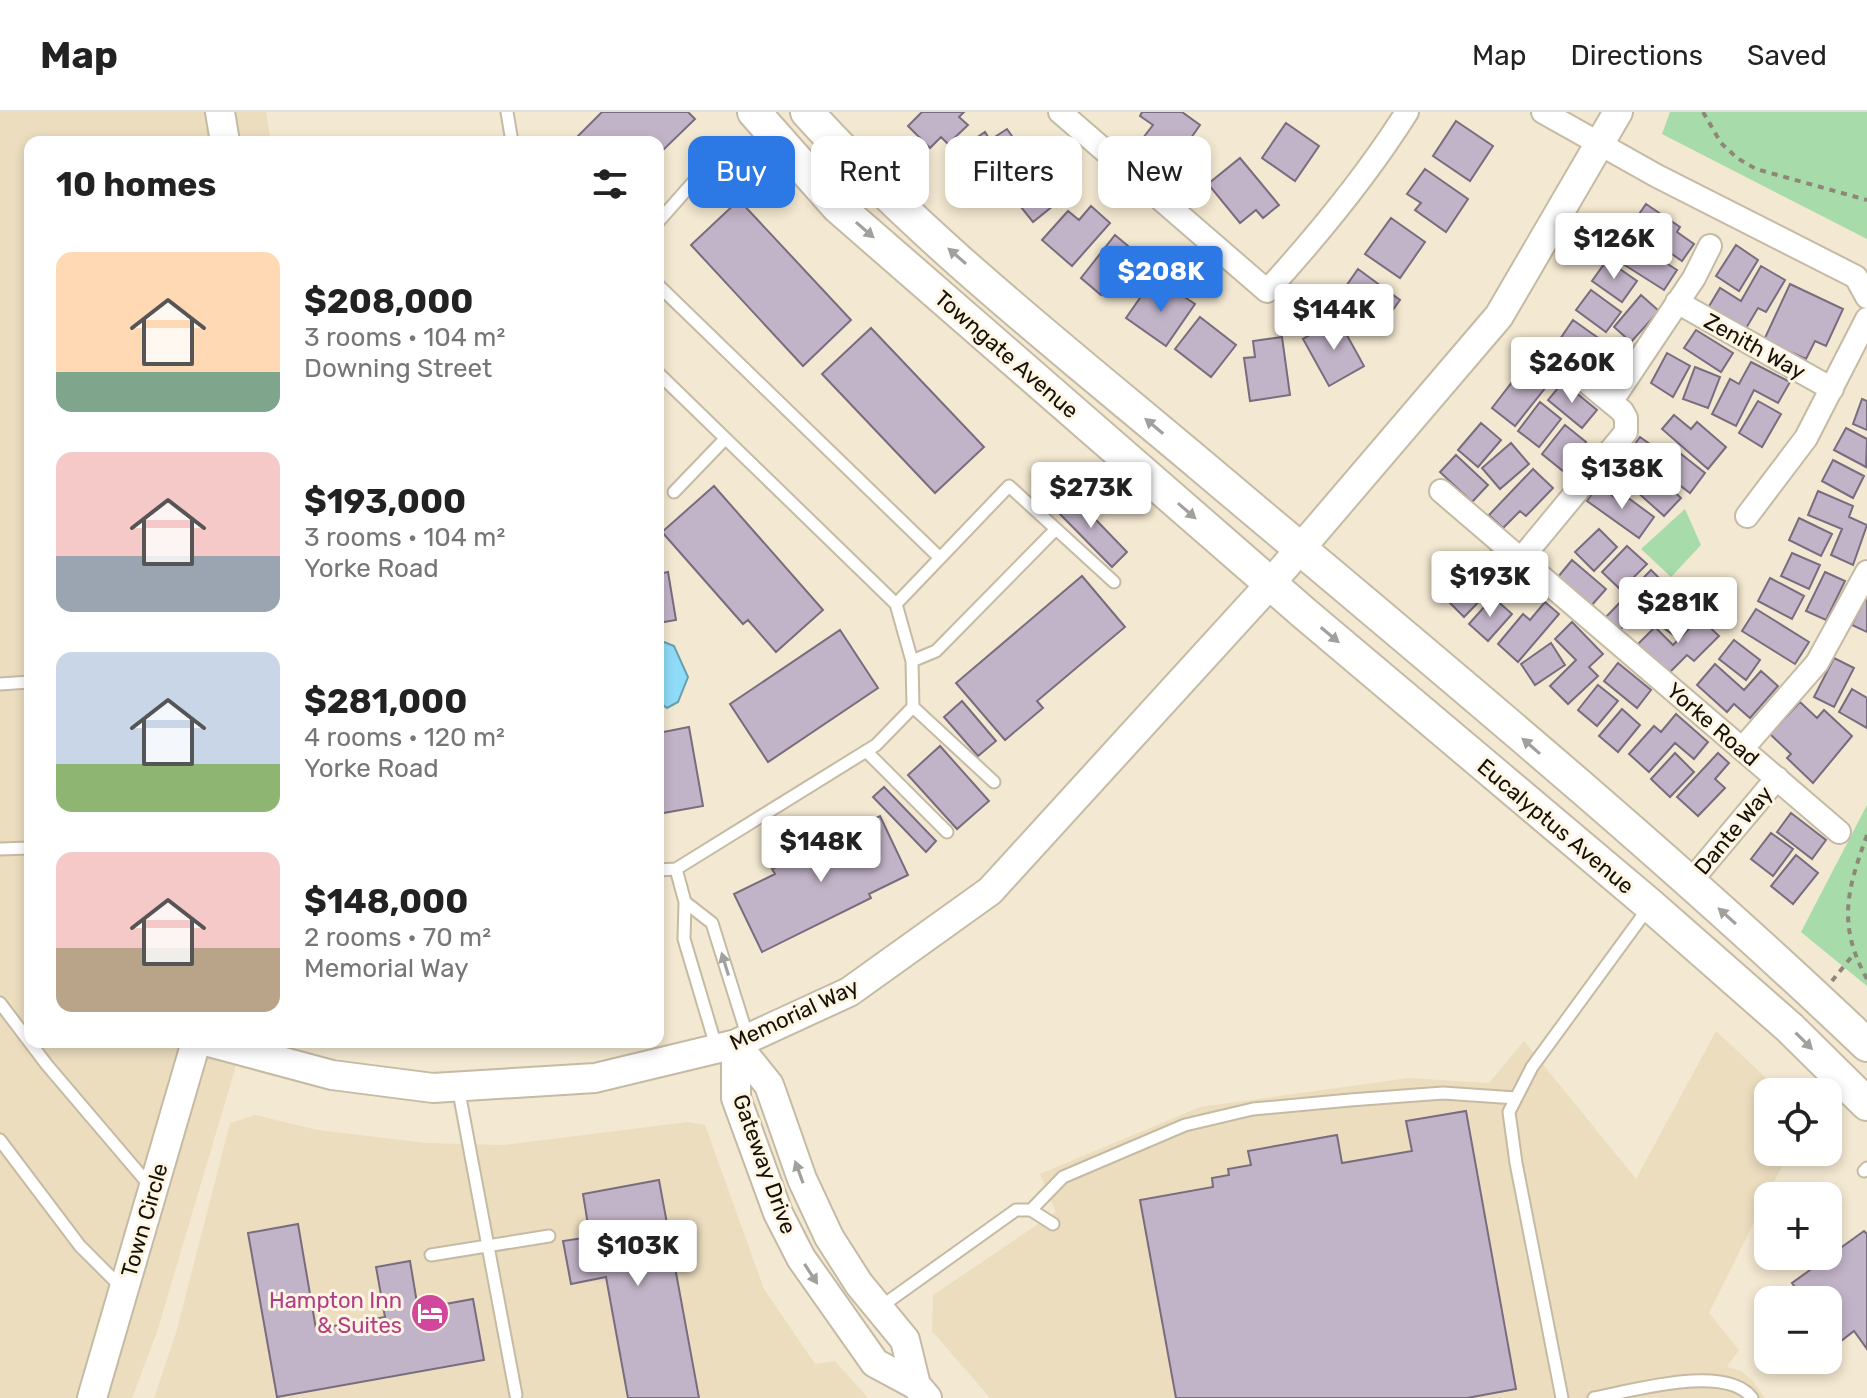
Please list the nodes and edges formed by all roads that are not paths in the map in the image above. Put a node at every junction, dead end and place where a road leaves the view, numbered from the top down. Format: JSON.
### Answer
{"nodes":[{"id":1,"x":220,"y":112,"type":"edge"},
{"id":2,"x":507,"y":112,"type":"edge"},
{"id":3,"x":754,"y":112,"type":"edge"},
{"id":4,"x":807,"y":112,"type":"edge"},
{"id":5,"x":1407,"y":112,"type":"edge"},
{"id":6,"x":1543,"y":112,"type":"edge"},
{"id":7,"x":1618,"y":112,"type":"edge"},
{"id":8,"x":1074,"y":117,"type":"edge"},
{"id":9,"x":224,"y":136,"type":"edge"},
{"id":10,"x":511,"y":136,"type":"edge"},
{"id":11,"x":1602,"y":143,"type":"junction"},
{"id":12,"x":688,"y":188,"type":"edge"},
{"id":13,"x":664,"y":215,"type":"edge"},
{"id":14,"x":1710,"y":246,"type":"dead end"},
{"id":15,"x":664,"y":291,"type":"edge"},
{"id":16,"x":1867,"y":297,"type":"edge"},
{"id":17,"x":1677,"y":302,"type":"junction"},
{"id":18,"x":1865,"y":331,"type":"edge"},
{"id":19,"x":1554,"y":355,"type":"dead end"},
{"id":20,"x":664,"y":379,"type":"edge"},
{"id":21,"x":1832,"y":389,"type":"junction"},
{"id":22,"x":1611,"y":402,"type":"junction"},
{"id":23,"x":725,"y":439,"type":"junction"},
{"id":24,"x":1441,"y":491,"type":"dead end"},
{"id":25,"x":674,"y":492,"type":"dead end"},
{"id":26,"x":1747,"y":516,"type":"dead end"},
{"id":27,"x":1056,"y":529,"type":"junction"},
{"id":28,"x":1300,"y":549,"type":"junction"},
{"id":29,"x":940,"y":558,"type":"junction"},
{"id":30,"x":1521,"y":559,"type":"junction"},
{"id":31,"x":1867,"y":572,"type":"edge"},
{"id":32,"x":1114,"y":582,"type":"dead end"},
{"id":33,"x":1271,"y":583,"type":"junction"},
{"id":34,"x":896,"y":604,"type":"junction"},
{"id":35,"x":912,"y":661,"type":"junction"},
{"id":36,"x":24,"y":682,"type":"edge"},
{"id":37,"x":0,"y":684,"type":"edge"},
{"id":38,"x":913,"y":707,"type":"junction"},
{"id":39,"x":1742,"y":749,"type":"junction"},
{"id":40,"x":866,"y":751,"type":"junction"},
{"id":41,"x":1777,"y":778,"type":"junction"},
{"id":42,"x":994,"y":782,"type":"dead end"},
{"id":43,"x":947,"y":832,"type":"dead end"},
{"id":44,"x":1839,"y":832,"type":"dead end"},
{"id":45,"x":1568,"y":836,"type":"junction"},
{"id":46,"x":24,"y":848,"type":"edge"},
{"id":47,"x":0,"y":849,"type":"edge"},
{"id":48,"x":676,"y":869,"type":"junction"},
{"id":49,"x":664,"y":870,"type":"edge"},
{"id":50,"x":1690,"y":882,"type":"junction"},
{"id":51,"x":685,"y":902,"type":"junction"},
{"id":52,"x":1650,"y":905,"type":"junction"},
{"id":53,"x":0,"y":1003,"type":"edge"},
{"id":54,"x":1829,"y":1008,"type":"junction"},
{"id":55,"x":24,"y":1035,"type":"edge"},
{"id":56,"x":733,"y":1043,"type":"junction"},
{"id":57,"x":1867,"y":1045,"type":"edge"},
{"id":58,"x":34,"y":1048,"type":"edge"},
{"id":59,"x":194,"y":1048,"type":"edge"},
{"id":60,"x":231,"y":1048,"type":"edge"},
{"id":61,"x":458,"y":1087,"type":"junction"},
{"id":62,"x":1516,"y":1098,"type":"junction"},
{"id":63,"x":1867,"y":1104,"type":"edge"},
{"id":64,"x":0,"y":1140,"type":"edge"},
{"id":65,"x":153,"y":1190,"type":"junction"},
{"id":66,"x":1031,"y":1210,"type":"junction"},
{"id":67,"x":1053,"y":1224,"type":"dead end"},
{"id":68,"x":549,"y":1236,"type":"dead end"},
{"id":69,"x":488,"y":1247,"type":"junction"},
{"id":70,"x":431,"y":1255,"type":"dead end"},
{"id":71,"x":124,"y":1291,"type":"junction"},
{"id":72,"x":879,"y":1308,"type":"junction"},
{"id":73,"x":921,"y":1391,"type":"edge"},
{"id":74,"x":516,"y":1395,"type":"dead end"},
{"id":75,"x":92,"y":1398,"type":"edge"},
{"id":76,"x":1562,"y":1398,"type":"edge"},
{"id":77,"x":1594,"y":1398,"type":"edge"},
{"id":78,"x":1752,"y":1398,"type":"edge"}],
"edges":[{"from":1,"to":9,"type":"street"},
{"from":2,"to":10,"type":"lane"},
{"from":3,"to":33,"type":"main road","name":"Towngate Avenue","one_way":true},
{"from":28,"to":4,"type":"main road","name":"Towngate Avenue","one_way":true},
{"from":5,"to":8,"type":"street"},
{"from":6,"to":11,"type":"street"},
{"from":7,"to":11,"type":"street"},
{"from":11,"to":16,"type":"street"},
{"from":11,"to":28,"type":"street"},
{"from":12,"to":13,"type":"lane"},
{"from":14,"to":17,"type":"street"},
{"from":15,"to":29,"type":"lane"},
{"from":17,"to":21,"type":"street","name":"Zenith Way"},
{"from":17,"to":22,"type":"street"},
{"from":18,"to":21,"type":"street"},
{"from":19,"to":22,"type":"street"},
{"from":20,"to":23,"type":"lane"},
{"from":21,"to":26,"type":"street"},
{"from":22,"to":30,"type":"street"},
{"from":23,"to":25,"type":"lane"},
{"from":23,"to":34,"type":"lane"},
{"from":24,"to":30,"type":"street","name":"Yorke Road"},
{"from":27,"to":29,"type":"lane"},
{"from":27,"to":32,"type":"lane"},
{"from":27,"to":35,"type":"lane"},
{"from":28,"to":33,"type":"street"},
{"from":50,"to":28,"type":"main road","name":"Eucalyptus Avenue","one_way":true},
{"from":29,"to":34,"type":"lane"},
{"from":30,"to":39,"type":"street","name":"Yorke Road"},
{"from":31,"to":39,"type":"street"},
{"from":33,"to":45,"type":"main road","name":"Eucalyptus Avenue","one_way":true},
{"from":33,"to":56,"type":"street","name":"Memorial Way"},
{"from":34,"to":35,"type":"lane"},
{"from":35,"to":38,"type":"lane"},
{"from":36,"to":37,"type":"lane"},
{"from":38,"to":40,"type":"lane"},
{"from":38,"to":42,"type":"lane"},
{"from":39,"to":41,"type":"street","name":"Yorke Road"},
{"from":40,"to":43,"type":"lane"},
{"from":40,"to":48,"type":"lane"},
{"from":41,"to":44,"type":"street","name":"Yorke Road"},
{"from":41,"to":50,"type":"street","name":"Dante Way"},
{"from":45,"to":50,"type":"main road"},
{"from":45,"to":52,"type":"main road","name":"Eucalyptus Avenue"},
{"from":46,"to":47,"type":"lane"},
{"from":48,"to":49,"type":"lane"},
{"from":48,"to":51,"type":"lane"},
{"from":54,"to":50,"type":"main road","name":"Eucalyptus Avenue","one_way":true},
{"from":51,"to":56,"type":"lane"},
{"from":56,"to":51,"type":"lane","one_way":true},
{"from":52,"to":54,"type":"main road"},
{"from":52,"to":62,"type":"lane"},
{"from":52,"to":63,"type":"main road","name":"Eucalyptus Avenue","one_way":true},
{"from":53,"to":55,"type":"lane"},
{"from":54,"to":57,"type":"main road","name":"Eucalyptus Avenue"},
{"from":56,"to":61,"type":"street","name":"Memorial Way"},
{"from":72,"to":56,"type":"street","name":"Gateway Drive","one_way":true},
{"from":56,"to":73,"type":"street","name":"Gateway Drive","one_way":true},
{"from":58,"to":65,"type":"lane"},
{"from":59,"to":65,"type":"street","name":"Town Circle"},
{"from":60,"to":61,"type":"street","name":"Memorial Way"},
{"from":61,"to":69,"type":"lane"},
{"from":62,"to":66,"type":"lane"},
{"from":62,"to":76,"type":"lane"},
{"from":64,"to":71,"type":"lane"},
{"from":65,"to":71,"type":"street","name":"Town Circle"},
{"from":66,"to":67,"type":"lane"},
{"from":66,"to":72,"type":"lane"},
{"from":68,"to":69,"type":"lane"},
{"from":69,"to":70,"type":"lane"},
{"from":69,"to":74,"type":"lane"},
{"from":71,"to":75,"type":"street","name":"Town Circle"},
{"from":72,"to":73,"type":"street","name":"Gateway Drive"},
{"from":77,"to":78,"type":"lane"}]}
